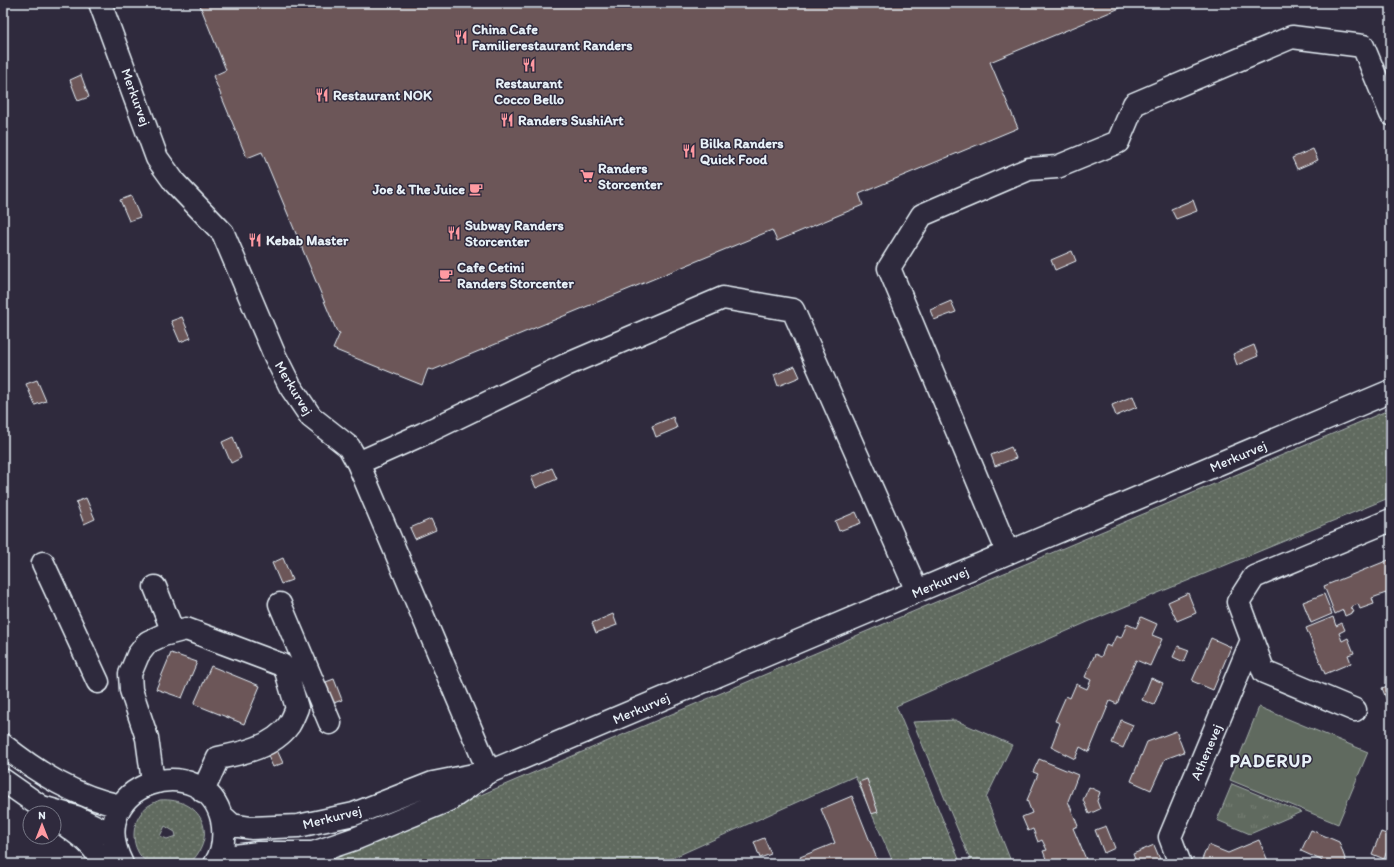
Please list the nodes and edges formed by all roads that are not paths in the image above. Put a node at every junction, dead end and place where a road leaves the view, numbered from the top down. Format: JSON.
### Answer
{"nodes":[{"id":1,"x":100,"y":3,"type":"edge"},
{"id":2,"x":1391,"y":114,"type":"edge"},
{"id":3,"x":1391,"y":391,"type":"edge"},
{"id":4,"x":358,"y":463,"type":"junction"},
{"id":5,"x":1391,"y":520,"type":"edge"},
{"id":6,"x":1008,"y":553,"type":"junction"},
{"id":7,"x":43,"y":563,"type":"dead end"},
{"id":8,"x":155,"y":587,"type":"dead end"},
{"id":9,"x":917,"y":591,"type":"junction"},
{"id":10,"x":280,"y":604,"type":"dead end"},
{"id":11,"x":173,"y":632,"type":"junction"},
{"id":12,"x":1252,"y":640,"type":"junction"},
{"id":13,"x":98,"y":682,"type":"dead end"},
{"id":14,"x":1355,"y":710,"type":"dead end"},
{"id":15,"x":330,"y":723,"type":"dead end"},
{"id":16,"x":3,"y":745,"type":"edge"},
{"id":17,"x":489,"y":772,"type":"junction"},
{"id":18,"x":3,"y":780,"type":"edge"},
{"id":19,"x":153,"y":782,"type":"junction"},
{"id":20,"x":203,"y":791,"type":"junction"},
{"id":21,"x":38,"y":805,"type":"edge"},
{"id":22,"x":121,"y":806,"type":"junction"},
{"id":23,"x":62,"y":814,"type":"edge"},
{"id":24,"x":221,"y":815,"type":"junction"},
{"id":25,"x":62,"y":822,"type":"edge"},
{"id":26,"x":113,"y":835,"type":"junction"},
{"id":27,"x":312,"y":853,"type":"junction"},
{"id":28,"x":217,"y":861,"type":"edge"},
{"id":29,"x":104,"y":864,"type":"edge"},
{"id":30,"x":122,"y":864,"type":"edge"},
{"id":31,"x":277,"y":864,"type":"edge"},
{"id":32,"x":1180,"y":864,"type":"edge"}],
"edges":[{"from":1,"to":4,"type":"street","name":"Merkurvej"},
{"from":2,"to":6,"type":"street"},
{"from":3,"to":6,"type":"street","name":"Merkurvej"},
{"from":4,"to":9,"type":"street"},
{"from":4,"to":17,"type":"street","name":"Merkurvej"},
{"from":5,"to":12,"type":"street"},
{"from":6,"to":9,"type":"street","name":"Merkurvej"},
{"from":7,"to":13,"type":"street"},
{"from":8,"to":11,"type":"street"},
{"from":9,"to":17,"type":"street","name":"Merkurvej"},
{"from":10,"to":15,"type":"street"},
{"from":11,"to":19,"type":"street"},
{"from":11,"to":20,"type":"street"},
{"from":12,"to":14,"type":"street"},
{"from":12,"to":32,"type":"street","name":"Athenevej"},
{"from":16,"to":22,"type":"street"},
{"from":17,"to":24,"type":"street","name":"Merkurvej"},
{"from":17,"to":27,"type":"street","name":"Merkurvej"},
{"from":18,"to":21,"type":"street"},
{"from":19,"to":20,"type":"street"},
{"from":19,"to":22,"type":"street"},
{"from":20,"to":24,"type":"street"},
{"from":22,"to":26,"type":"street"},
{"from":23,"to":26,"type":"street"},
{"from":24,"to":28,"type":"street"},
{"from":25,"to":29,"type":"street"},
{"from":26,"to":30,"type":"street"},
{"from":27,"to":28,"type":"street","name":"Merkurvej"},
{"from":27,"to":31,"type":"street"}]}
